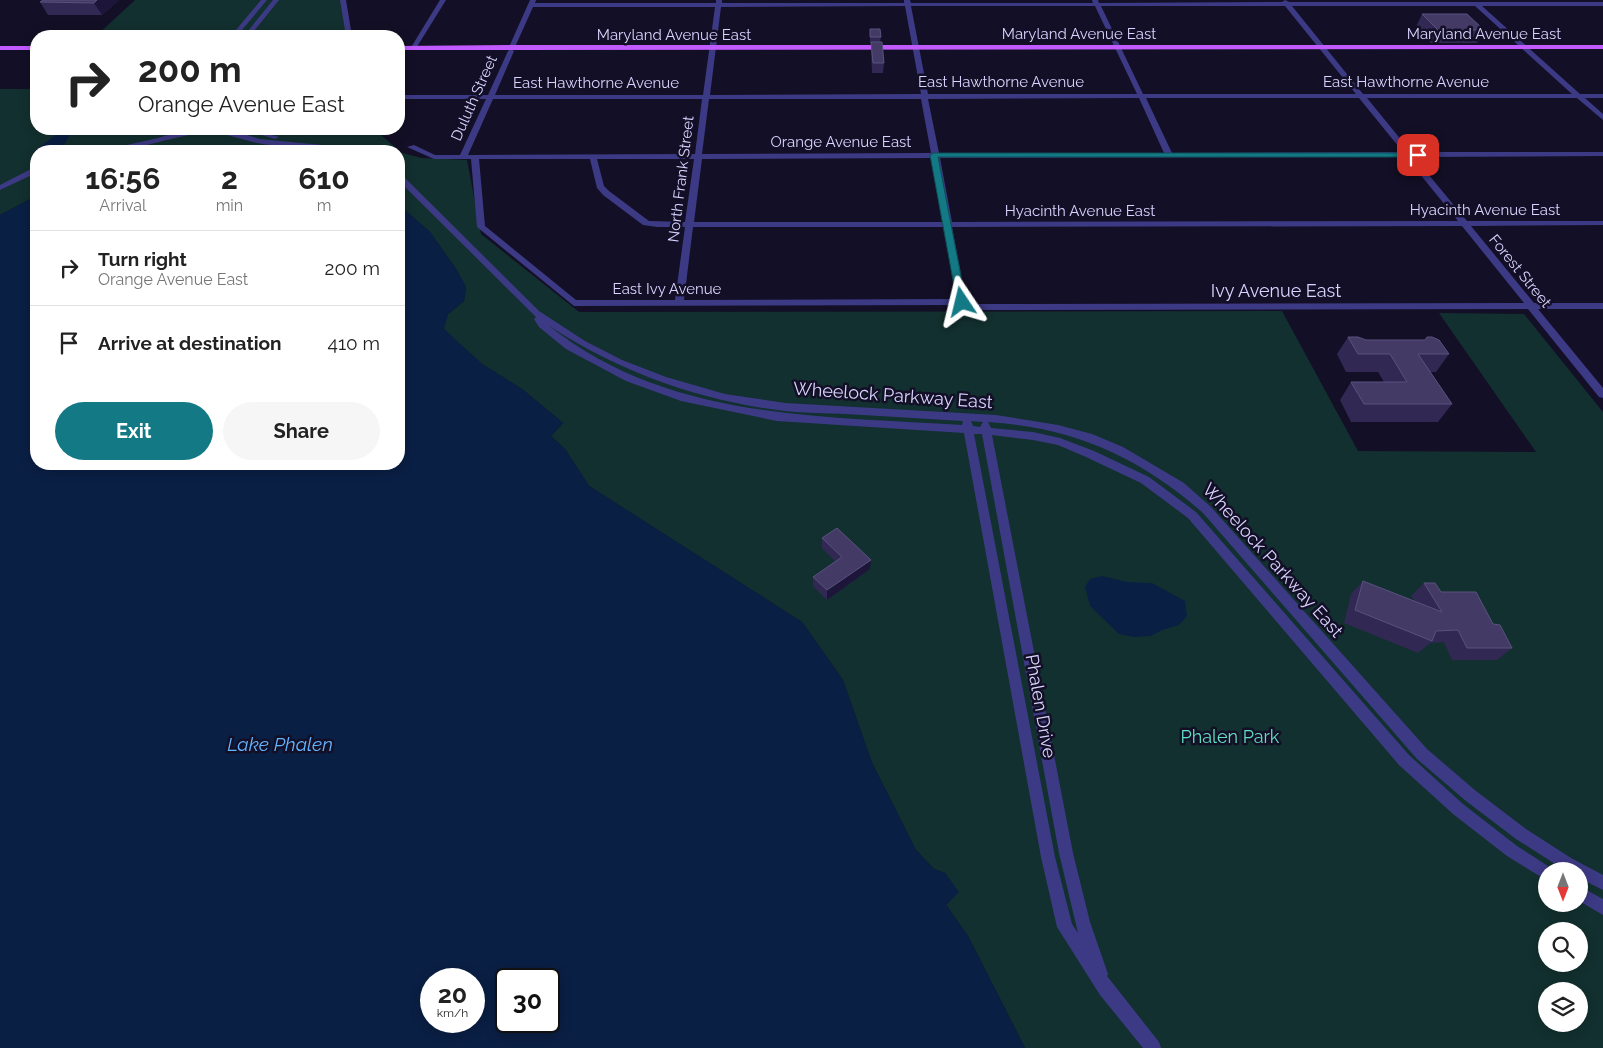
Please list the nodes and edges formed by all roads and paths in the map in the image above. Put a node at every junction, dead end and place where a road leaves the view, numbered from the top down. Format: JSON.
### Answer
{"nodes":[{"id":1,"x":264,"y":0,"type":"edge"},
{"id":2,"x":276,"y":0,"type":"edge"},
{"id":3,"x":343,"y":0,"type":"edge"},
{"id":4,"x":443,"y":0,"type":"edge"},
{"id":5,"x":532,"y":2,"type":"edge"},
{"id":6,"x":719,"y":2,"type":"edge"},
{"id":7,"x":907,"y":2,"type":"edge"},
{"id":8,"x":1096,"y":2,"type":"edge"},
{"id":9,"x":1285,"y":2,"type":"edge"},
{"id":10,"x":1474,"y":2,"type":"edge"},
{"id":11,"x":1603,"y":4,"type":"edge"},
{"id":12,"x":239,"y":30,"type":"edge"},
{"id":13,"x":251,"y":30,"type":"edge"},
{"id":14,"x":348,"y":30,"type":"edge"},
{"id":15,"x":1524,"y":47,"type":"junction"},
{"id":16,"x":1603,"y":47,"type":"edge"},
{"id":17,"x":0,"y":48,"type":"edge"},
{"id":18,"x":30,"y":48,"type":"edge"},
{"id":19,"x":405,"y":48,"type":"edge"},
{"id":20,"x":413,"y":48,"type":"junction"},
{"id":21,"x":712,"y":48,"type":"junction"},
{"id":22,"x":915,"y":48,"type":"junction"},
{"id":23,"x":1117,"y":48,"type":"junction"},
{"id":24,"x":1321,"y":48,"type":"junction"},
{"id":25,"x":511,"y":49,"type":"junction"},
{"id":26,"x":923,"y":96,"type":"junction"},
{"id":27,"x":1140,"y":96,"type":"junction"},
{"id":28,"x":1360,"y":96,"type":"junction"},
{"id":29,"x":1578,"y":96,"type":"junction"},
{"id":30,"x":1603,"y":96,"type":"edge"},
{"id":31,"x":405,"y":97,"type":"edge"},
{"id":32,"x":489,"y":97,"type":"junction"},
{"id":33,"x":705,"y":97,"type":"junction"},
{"id":34,"x":1603,"y":118,"type":"edge"},
{"id":35,"x":174,"y":135,"type":"edge"},
{"id":36,"x":240,"y":135,"type":"edge"},
{"id":37,"x":271,"y":135,"type":"edge"},
{"id":38,"x":140,"y":145,"type":"edge"},
{"id":39,"x":299,"y":145,"type":"edge"},
{"id":40,"x":315,"y":145,"type":"edge"},
{"id":41,"x":411,"y":147,"type":"dead end"},
{"id":42,"x":1603,"y":154,"type":"edge"},
{"id":43,"x":934,"y":155,"type":"junction"},
{"id":44,"x":1169,"y":155,"type":"junction"},
{"id":45,"x":1408,"y":155,"type":"junction"},
{"id":46,"x":463,"y":157,"type":"junction"},
{"id":47,"x":475,"y":157,"type":"junction"},
{"id":48,"x":593,"y":157,"type":"junction"},
{"id":49,"x":698,"y":157,"type":"junction"},
{"id":50,"x":30,"y":173,"type":"edge"},
{"id":51,"x":405,"y":183,"type":"edge"},
{"id":52,"x":0,"y":188,"type":"edge"},
{"id":53,"x":1603,"y":223,"type":"edge"},
{"id":54,"x":1464,"y":224,"type":"junction"},
{"id":55,"x":689,"y":225,"type":"junction"},
{"id":56,"x":947,"y":225,"type":"junction"},
{"id":57,"x":679,"y":302,"type":"junction"},
{"id":58,"x":951,"y":302,"type":"joint"},
{"id":59,"x":962,"y":302,"type":"junction"},
{"id":60,"x":1530,"y":306,"type":"junction"},
{"id":61,"x":1603,"y":306,"type":"edge"},
{"id":62,"x":1603,"y":395,"type":"edge"},
{"id":63,"x":967,"y":423,"type":"junction"},
{"id":64,"x":985,"y":425,"type":"junction"},
{"id":65,"x":1538,"y":869,"type":"edge"},
{"id":66,"x":1603,"y":883,"type":"edge"},
{"id":67,"x":1588,"y":898,"type":"edge"},
{"id":68,"x":1603,"y":907,"type":"edge"},
{"id":69,"x":1106,"y":989,"type":"junction"},
{"id":70,"x":1153,"y":1048,"type":"edge"}],
"edges":[{"from":1,"to":12,"type":"street"},
{"from":2,"to":13,"type":"street"},
{"from":3,"to":14,"type":"street"},
{"from":4,"to":20,"type":"street"},
{"from":5,"to":6,"type":"street"},
{"from":5,"to":25,"type":"street","name":"Duluth Street"},
{"from":6,"to":7,"type":"street"},
{"from":6,"to":21,"type":"street","name":"North Frank Street"},
{"from":7,"to":8,"type":"street"},
{"from":7,"to":22,"type":"street"},
{"from":8,"to":9,"type":"street"},
{"from":8,"to":23,"type":"street"},
{"from":9,"to":10,"type":"street"},
{"from":9,"to":24,"type":"street","name":"Forest Street"},
{"from":10,"to":11,"type":"street"},
{"from":10,"to":15,"type":"street"},
{"from":15,"to":16,"type":"main road","name":"Maryland Avenue East"},
{"from":15,"to":24,"type":"main road","name":"Maryland Avenue East"},
{"from":15,"to":29,"type":"street"},
{"from":17,"to":18,"type":"main road"},
{"from":19,"to":20,"type":"main road","name":"Maryland Avenue East"},
{"from":20,"to":25,"type":"main road","name":"Maryland Avenue East"},
{"from":21,"to":22,"type":"main road","name":"Maryland Avenue East"},
{"from":21,"to":25,"type":"main road","name":"Maryland Avenue East"},
{"from":21,"to":33,"type":"street","name":"North Frank Street"},
{"from":22,"to":23,"type":"main road","name":"Maryland Avenue East"},
{"from":22,"to":26,"type":"street"},
{"from":23,"to":24,"type":"main road","name":"Maryland Avenue East"},
{"from":23,"to":27,"type":"street"},
{"from":24,"to":28,"type":"street","name":"Forest Street"},
{"from":25,"to":32,"type":"street","name":"Duluth Street"},
{"from":26,"to":27,"type":"street","name":"East Hawthorne Avenue"},
{"from":26,"to":33,"type":"street","name":"East Hawthorne Avenue"},
{"from":26,"to":43,"type":"street"},
{"from":27,"to":28,"type":"street","name":"East Hawthorne Avenue"},
{"from":27,"to":44,"type":"street"},
{"from":28,"to":29,"type":"street","name":"East Hawthorne Avenue"},
{"from":28,"to":45,"type":"street","name":"Forest Street"},
{"from":29,"to":30,"type":"street","name":"East Hawthorne Avenue"},
{"from":29,"to":34,"type":"street"},
{"from":31,"to":32,"type":"street","name":"East Hawthorne Avenue"},
{"from":32,"to":33,"type":"street","name":"East Hawthorne Avenue"},
{"from":32,"to":46,"type":"street","name":"Duluth Street"},
{"from":33,"to":49,"type":"street","name":"North Frank Street"},
{"from":35,"to":38,"type":"street"},
{"from":36,"to":39,"type":"street"},
{"from":37,"to":40,"type":"street"},
{"from":41,"to":46,"type":"street","name":"Orange Avenue East"},
{"from":42,"to":45,"type":"street","name":"Orange Avenue East"},
{"from":43,"to":44,"type":"street","name":"Orange Avenue East"},
{"from":43,"to":49,"type":"street","name":"Orange Avenue East"},
{"from":43,"to":56,"type":"street"},
{"from":44,"to":45,"type":"street","name":"Orange Avenue East"},
{"from":45,"to":54,"type":"street","name":"Forest Street"},
{"from":46,"to":47,"type":"street","name":"Orange Avenue East"},
{"from":47,"to":48,"type":"street","name":"Orange Avenue East"},
{"from":47,"to":57,"type":"street","name":"East Ivy Avenue"},
{"from":48,"to":49,"type":"street","name":"Orange Avenue East"},
{"from":48,"to":55,"type":"street","name":"Hyacinth Avenue East"},
{"from":49,"to":55,"type":"street","name":"North Frank Street"},
{"from":50,"to":52,"type":"street"},
{"from":51,"to":63,"type":"street","name":"Wheelock Parkway East"},
{"from":53,"to":54,"type":"street","name":"Hyacinth Avenue East"},
{"from":54,"to":56,"type":"street","name":"Hyacinth Avenue East"},
{"from":54,"to":60,"type":"street","name":"Forest Street"},
{"from":55,"to":56,"type":"street","name":"Hyacinth Avenue East"},
{"from":55,"to":57,"type":"street","name":"North Frank Street"},
{"from":56,"to":59,"type":"street"},
{"from":57,"to":58,"type":"street","name":"East Ivy Avenue"},
{"from":58,"to":59,"type":"street","name":"Ivy Avenue East"},
{"from":59,"to":60,"type":"street","name":"Ivy Avenue East"},
{"from":60,"to":61,"type":"street","name":"Ivy Avenue East"},
{"from":60,"to":62,"type":"street","name":"Forest Street"},
{"from":63,"to":64,"type":"street","name":"Wheelock Parkway East"},
{"from":63,"to":69,"type":"street","name":"Phalen Drive"},
{"from":64,"to":65,"type":"street","name":"Wheelock Parkway East"},
{"from":64,"to":66,"type":"street","name":"Wheelock Parkway East"},
{"from":64,"to":69,"type":"street","name":"Phalen Drive"},
{"from":67,"to":68,"type":"street"},
{"from":69,"to":70,"type":"street","name":"Phalen Drive"}]}
